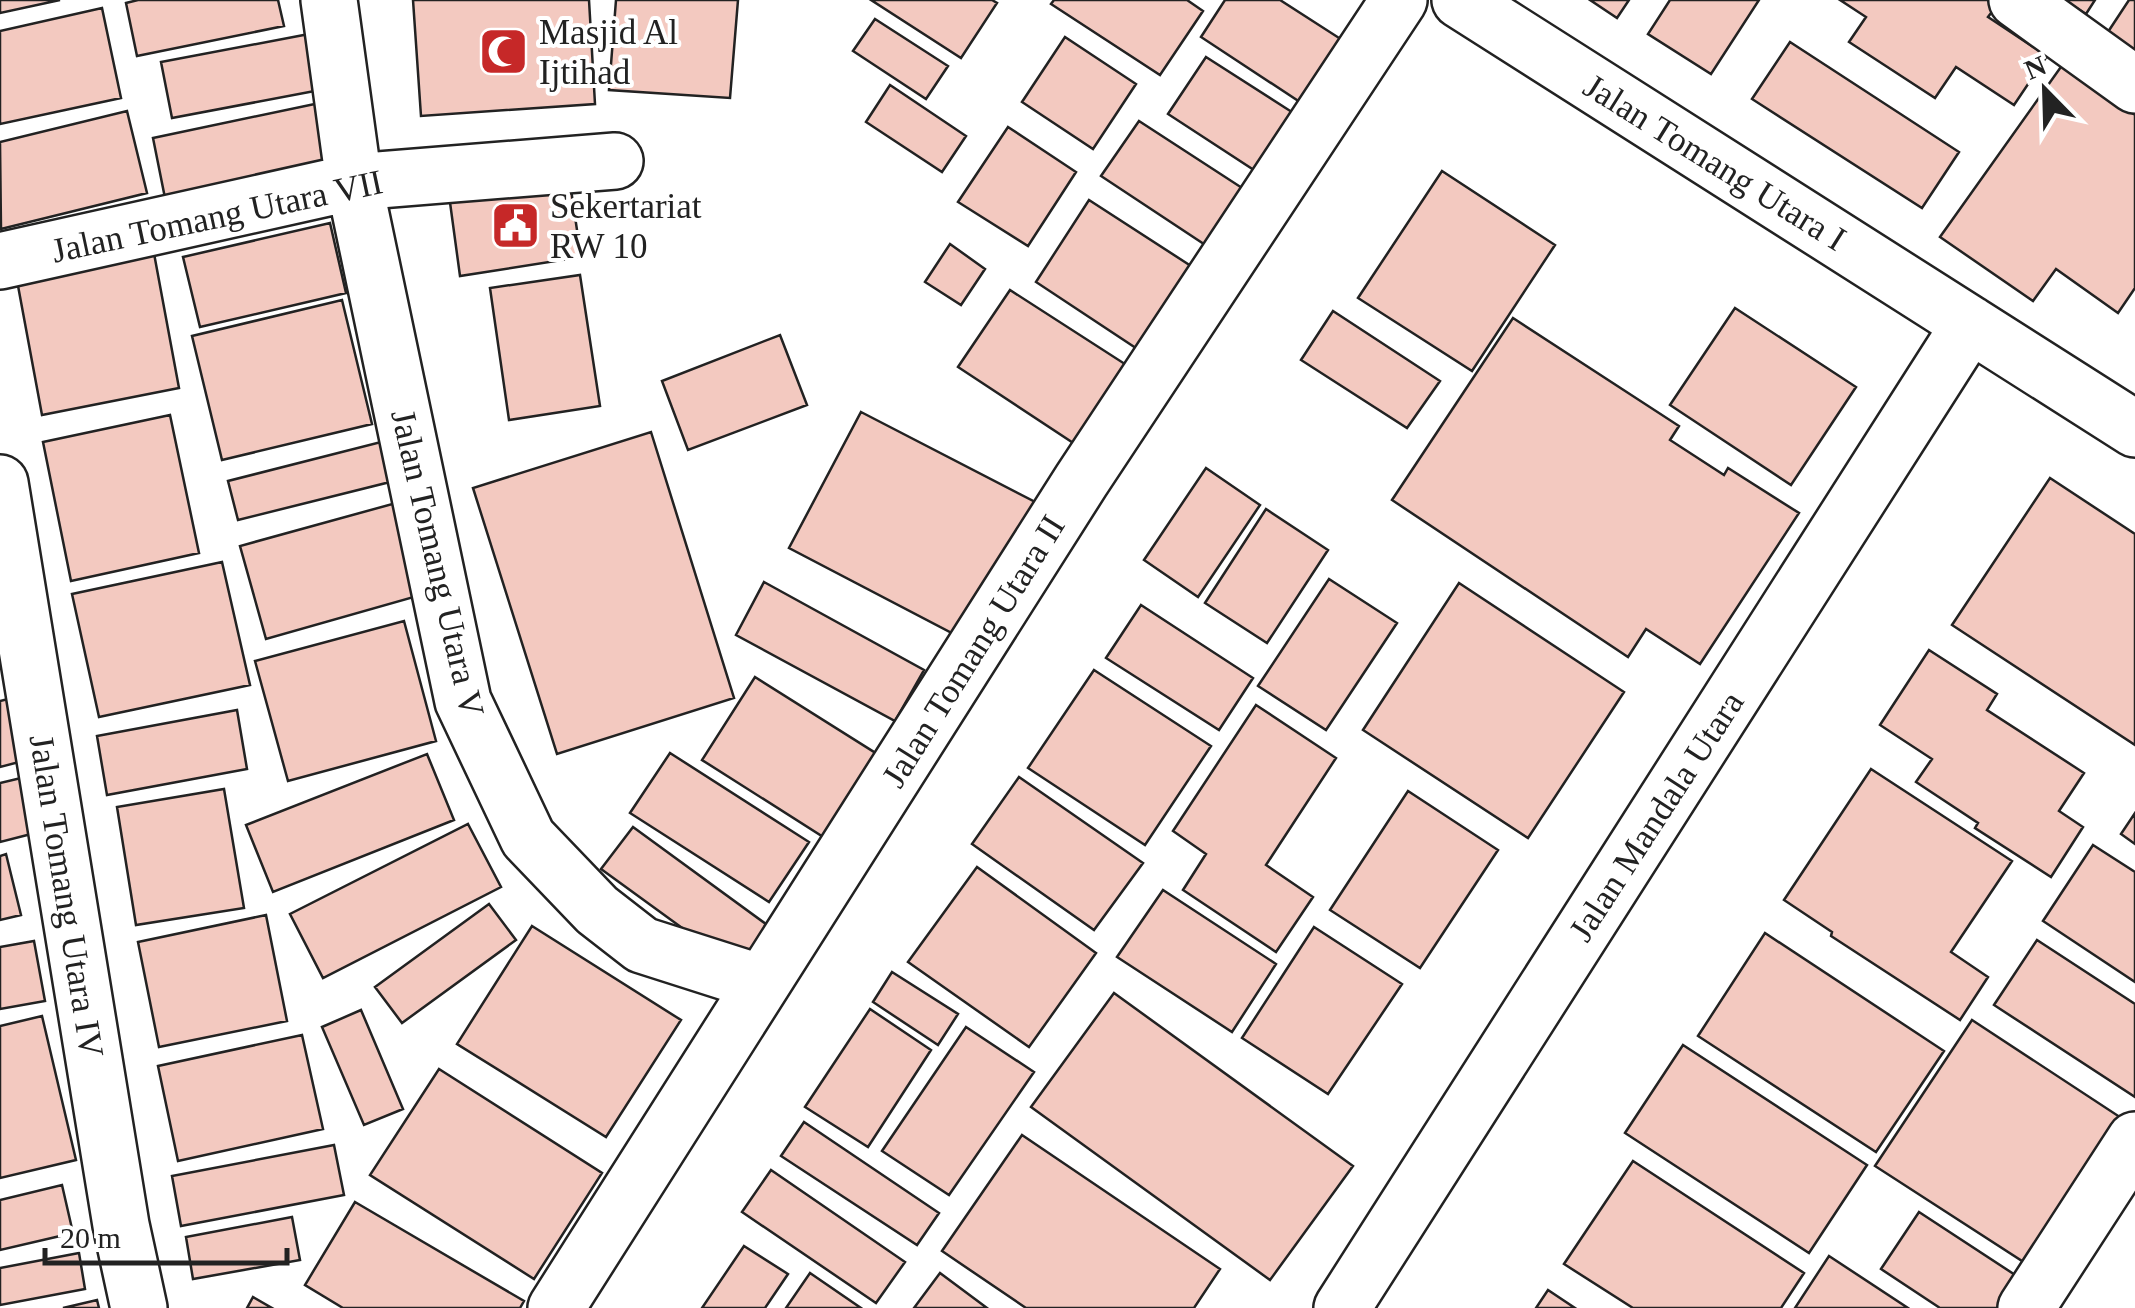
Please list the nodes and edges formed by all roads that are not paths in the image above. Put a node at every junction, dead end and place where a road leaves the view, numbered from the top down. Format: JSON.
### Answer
{"nodes":[{"id":1,"x":329,"y":0,"type":"edge"},
{"id":2,"x":1399,"y":0,"type":"edge"},
{"id":3,"x":1460,"y":0,"type":"edge"},
{"id":4,"x":2017,"y":0,"type":"edge"},
{"id":5,"x":2135,"y":86,"type":"edge"},
{"id":6,"x":615,"y":161,"type":"dead end"},
{"id":7,"x":354,"y":182,"type":"junction"},
{"id":8,"x":0,"y":261,"type":"edge"},
{"id":9,"x":1970,"y":324,"type":"junction"},
{"id":10,"x":2135,"y":429,"type":"edge"},
{"id":11,"x":0,"y":483,"type":"edge"},
{"id":12,"x":762,"y":983,"type":"junction"},
{"id":13,"x":2135,"y":1140,"type":"edge"},
{"id":14,"x":139,"y":1308,"type":"edge"},
{"id":15,"x":556,"y":1308,"type":"edge"},
{"id":16,"x":1342,"y":1308,"type":"edge"},
{"id":17,"x":2026,"y":1308,"type":"edge"}],
"edges":[{"from":1,"to":7,"type":"street","name":"Jalan Tomang Utara V"},
{"from":2,"to":12,"type":"street","name":"Jalan Tomang Utara II"},
{"from":3,"to":9,"type":"street","name":"Jalan Tomang Utara I"},
{"from":4,"to":5,"type":"street"},
{"from":6,"to":7,"type":"street","name":"Jalan Tomang Utara VII"},
{"from":7,"to":8,"type":"street","name":"Jalan Tomang Utara VII"},
{"from":7,"to":12,"type":"street","name":"Jalan Tomang Utara V"},
{"from":9,"to":10,"type":"street","name":"Jalan Tomang Utara I"},
{"from":9,"to":16,"type":"street","name":"Jalan Mandala Utara"},
{"from":11,"to":14,"type":"street","name":"Jalan Tomang Utara IV"},
{"from":12,"to":15,"type":"street","name":"Jalan Tomang Utara II"},
{"from":13,"to":17,"type":"street"}]}
